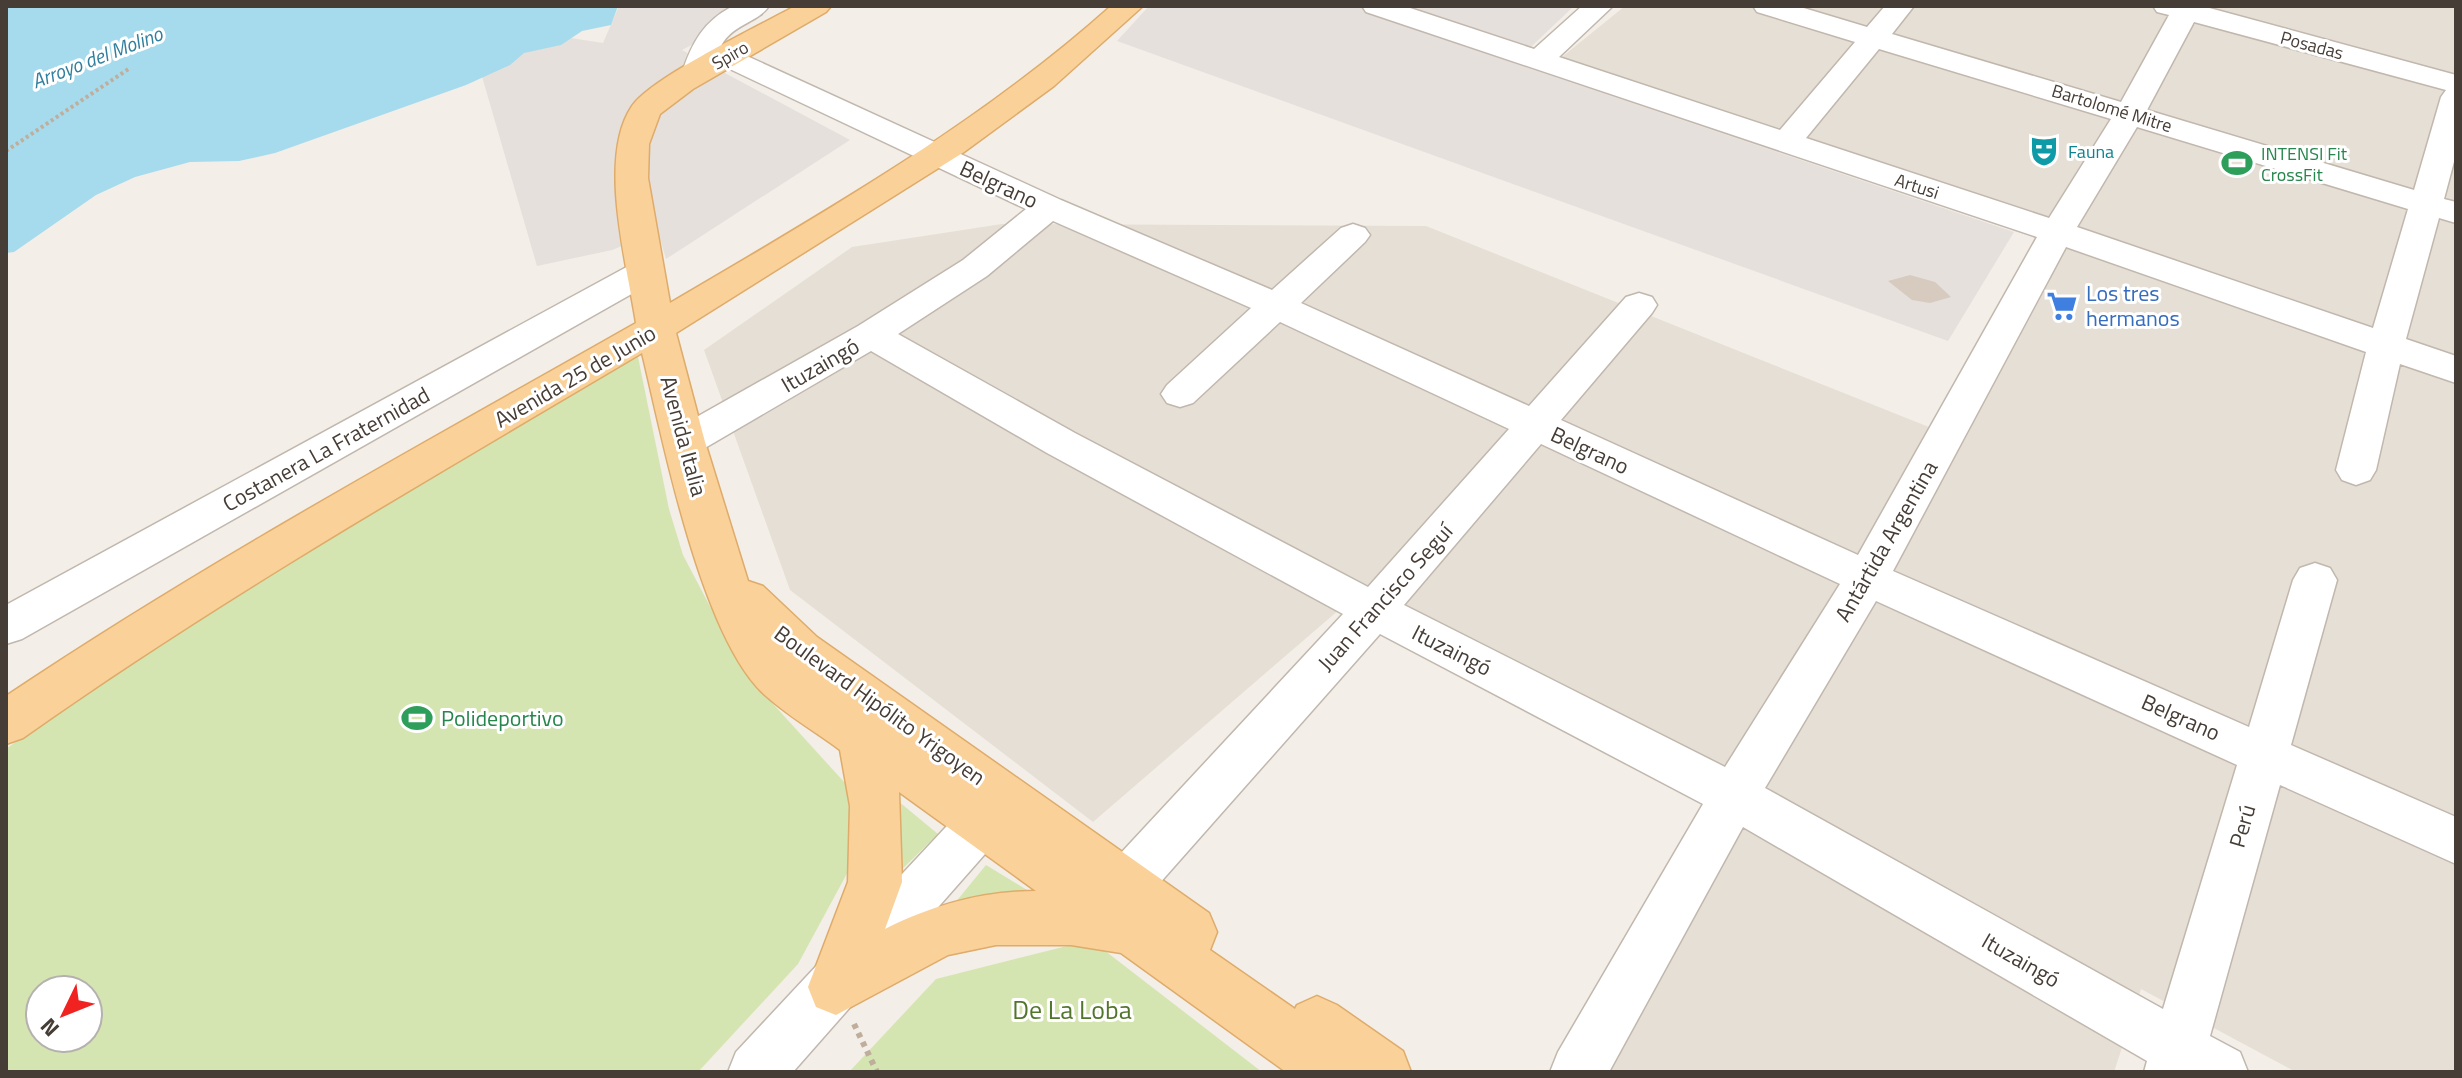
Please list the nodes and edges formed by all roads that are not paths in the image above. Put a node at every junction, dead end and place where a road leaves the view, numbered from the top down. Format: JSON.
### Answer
{"nodes":[{"id":1,"x":755,"y":6,"type":"edge"},
{"id":2,"x":816,"y":6,"type":"edge"},
{"id":3,"x":1128,"y":6,"type":"edge"},
{"id":4,"x":1376,"y":6,"type":"edge"},
{"id":5,"x":1599,"y":6,"type":"edge"},
{"id":6,"x":1767,"y":6,"type":"edge"},
{"id":7,"x":1900,"y":6,"type":"edge"},
{"id":8,"x":2180,"y":8,"type":"edge"},
{"id":9,"x":1874,"y":38,"type":"junction"},
{"id":10,"x":1538,"y":60,"type":"junction"},
{"id":11,"x":712,"y":65,"type":"junction"},
{"id":12,"x":2456,"y":84,"type":"edge"},
{"id":13,"x":2456,"y":97,"type":"edge"},
{"id":14,"x":646,"y":109,"type":"joint"},
{"id":15,"x":2130,"y":113,"type":"junction"},
{"id":16,"x":1785,"y":144,"type":"junction"},
{"id":17,"x":937,"y":155,"type":"junction"},
{"id":18,"x":1049,"y":207,"type":"junction"},
{"id":19,"x":2441,"y":208,"type":"edge"},
{"id":20,"x":2057,"y":232,"type":"junction"},
{"id":21,"x":1353,"y":235,"type":"dead end"},
{"id":22,"x":646,"y":271,"type":"junction"},
{"id":23,"x":1639,"y":305,"type":"dead end"},
{"id":24,"x":1277,"y":306,"type":"junction"},
{"id":25,"x":656,"y":330,"type":"junction"},
{"id":26,"x":871,"y":335,"type":"junction"},
{"id":27,"x":2386,"y":346,"type":"junction"},
{"id":28,"x":2456,"y":370,"type":"edge"},
{"id":29,"x":1180,"y":394,"type":"dead end"},
{"id":30,"x":1536,"y":426,"type":"junction"},
{"id":31,"x":684,"y":442,"type":"junction"},
{"id":32,"x":2356,"y":470,"type":"dead end"},
{"id":33,"x":723,"y":574,"type":"junction"},
{"id":34,"x":1867,"y":578,"type":"junction"},
{"id":35,"x":2315,"y":580,"type":"dead end"},
{"id":36,"x":1374,"y":610,"type":"junction"},
{"id":37,"x":6,"y":626,"type":"edge"},
{"id":38,"x":6,"y":723,"type":"edge"},
{"id":39,"x":863,"y":739,"type":"junction"},
{"id":40,"x":2263,"y":754,"type":"junction"},
{"id":41,"x":1734,"y":796,"type":"junction"},
{"id":42,"x":994,"y":810,"type":"junction"},
{"id":43,"x":2456,"y":841,"type":"edge"},
{"id":44,"x":1130,"y":908,"type":"junction"},
{"id":45,"x":836,"y":987,"type":"junction"},
{"id":46,"x":2175,"y":1060,"type":"edge"},
{"id":47,"x":756,"y":1072,"type":"edge"},
{"id":48,"x":1336,"y":1072,"type":"edge"},
{"id":49,"x":1382,"y":1072,"type":"edge"},
{"id":50,"x":1578,"y":1072,"type":"edge"},
{"id":51,"x":2220,"y":1072,"type":"edge"}],
"edges":[{"from":1,"to":11,"type":"street"},
{"from":2,"to":11,"type":"main road","name":"Spiro"},
{"from":3,"to":17,"type":"main road","name":"Avenida 25 de Junio"},
{"from":4,"to":10,"type":"street","name":"Artusi"},
{"from":5,"to":10,"type":"street"},
{"from":6,"to":9,"type":"street","name":"Bartolomé Mitre"},
{"from":7,"to":9,"type":"street"},
{"from":8,"to":12,"type":"street","name":"Posadas"},
{"from":8,"to":15,"type":"street","name":"Antártida Argentina"},
{"from":9,"to":15,"type":"street","name":"Bartolomé Mitre"},
{"from":9,"to":16,"type":"street"},
{"from":10,"to":16,"type":"street","name":"Artusi"},
{"from":11,"to":14,"type":"main road","name":"Spiro"},
{"from":11,"to":17,"type":"street","name":"Belgrano"},
{"from":13,"to":19,"type":"street"},
{"from":14,"to":22,"type":"main road","name":"Avenida Italia"},
{"from":15,"to":19,"type":"street","name":"Bartolomé Mitre"},
{"from":15,"to":20,"type":"street","name":"Antártida Argentina"},
{"from":16,"to":20,"type":"street","name":"Artusi"},
{"from":17,"to":18,"type":"street","name":"Belgrano"},
{"from":17,"to":25,"type":"main road","name":"Avenida 25 de Junio"},
{"from":18,"to":24,"type":"street","name":"Belgrano"},
{"from":18,"to":26,"type":"street"},
{"from":19,"to":27,"type":"street"},
{"from":20,"to":27,"type":"street","name":"Artusi"},
{"from":20,"to":34,"type":"street","name":"Antártida Argentina"},
{"from":21,"to":24,"type":"street"},
{"from":22,"to":25,"type":"main road","name":"Avenida Italia"},
{"from":22,"to":37,"type":"street","name":"Costanera La Fraternidad"},
{"from":23,"to":30,"type":"street","name":"Juan Francisco Seguí"},
{"from":24,"to":29,"type":"street"},
{"from":24,"to":30,"type":"street","name":"Belgrano"},
{"from":25,"to":31,"type":"main road","name":"Avenida Italia"},
{"from":25,"to":38,"type":"main road","name":"Avenida 25 de Junio"},
{"from":26,"to":31,"type":"street","name":"Ituzaingó"},
{"from":26,"to":36,"type":"street","name":"Ituzaingó"},
{"from":27,"to":28,"type":"street","name":"Artusi"},
{"from":27,"to":32,"type":"street"},
{"from":30,"to":34,"type":"street","name":"Belgrano"},
{"from":30,"to":36,"type":"street","name":"Juan Francisco Seguí"},
{"from":31,"to":33,"type":"main road","name":"Avenida Italia"},
{"from":33,"to":39,"type":"main road","name":"Boulevard Hipólito Yrigoyen"},
{"from":33,"to":42,"type":"main road","name":"Boulevard Hipólito Yrigoyen"},
{"from":34,"to":40,"type":"street","name":"Belgrano"},
{"from":34,"to":41,"type":"street","name":"Antártida Argentina"},
{"from":35,"to":40,"type":"street","name":"Perú"},
{"from":36,"to":41,"type":"street","name":"Ituzaingó"},
{"from":36,"to":44,"type":"street","name":"Juan Francisco Seguí"},
{"from":39,"to":42,"type":"main road","name":"Boulevard Hipólito Yrigoyen"},
{"from":39,"to":45,"type":"main road"},
{"from":40,"to":43,"type":"street","name":"Belgrano"},
{"from":40,"to":46,"type":"street","name":"Perú"},
{"from":41,"to":46,"type":"street","name":"Ituzaingó"},
{"from":41,"to":50,"type":"street","name":"Antártida Argentina"},
{"from":42,"to":44,"type":"main road","name":"Boulevard Hipólito Yrigoyen"},
{"from":42,"to":45,"type":"street"},
{"from":44,"to":45,"type":"main road"},
{"from":44,"to":48,"type":"main road","name":"Boulevard Hipólito Yrigoyen"},
{"from":44,"to":49,"type":"main road","name":"Boulevard Hipólito Yrigoyen"},
{"from":45,"to":47,"type":"street"},
{"from":46,"to":51,"type":"street","name":"Ituzaingó"}]}
